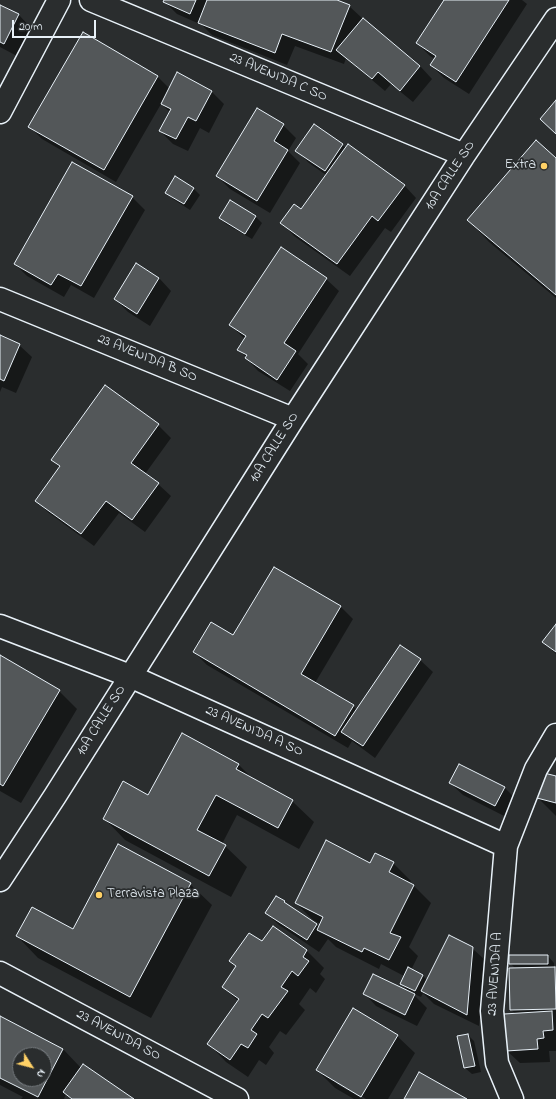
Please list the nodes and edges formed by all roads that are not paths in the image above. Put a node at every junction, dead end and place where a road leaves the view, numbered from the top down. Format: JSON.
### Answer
{"nodes":[{"id":1,"x":59,"y":0,"type":"edge"},
{"id":2,"x":91,"y":0,"type":"edge"},
{"id":3,"x":556,"y":19,"type":"edge"},
{"id":4,"x":0,"y":112,"type":"edge"},
{"id":5,"x":464,"y":155,"type":"junction"},
{"id":6,"x":0,"y":299,"type":"edge"},
{"id":7,"x":293,"y":419,"type":"junction"},
{"id":8,"x":0,"y":626,"type":"edge"},
{"id":9,"x":130,"y":676,"type":"junction"},
{"id":10,"x":556,"y":735,"type":"edge"},
{"id":11,"x":506,"y":846,"type":"junction"},
{"id":12,"x":0,"y":880,"type":"edge"},
{"id":13,"x":0,"y":972,"type":"edge"},
{"id":14,"x":237,"y":1099,"type":"edge"},
{"id":15,"x":512,"y":1099,"type":"edge"}],
"edges":[{"from":1,"to":4,"type":"street"},
{"from":2,"to":5,"type":"street","name":"23 AVENIDA C SO"},
{"from":3,"to":5,"type":"street","name":"10A CALLE SO"},
{"from":5,"to":7,"type":"street","name":"10A CALLE SO"},
{"from":6,"to":7,"type":"street","name":"23 AVENIDA B SO"},
{"from":7,"to":9,"type":"street","name":"10A CALLE SO"},
{"from":8,"to":9,"type":"street","name":"23 AVENIDA A SO"},
{"from":9,"to":11,"type":"street","name":"23 AVENIDA A SO"},
{"from":9,"to":12,"type":"street","name":"10A CALLE SO"},
{"from":10,"to":11,"type":"street","name":"23 AVENIDA A"},
{"from":11,"to":15,"type":"street","name":"23 AVENIDA A"},
{"from":13,"to":14,"type":"street","name":"23 AVENIDA SO"}]}
